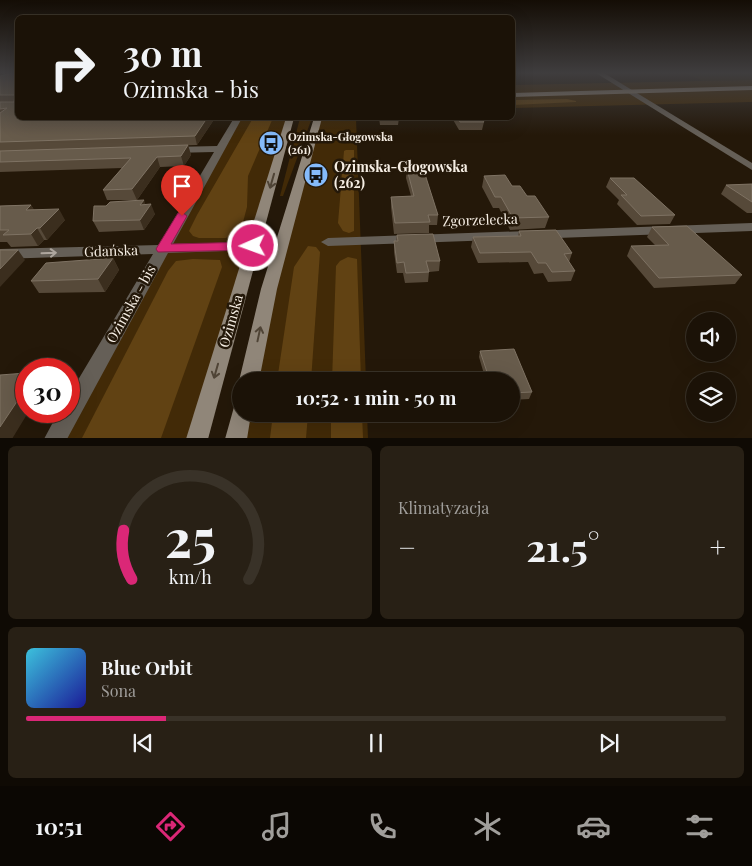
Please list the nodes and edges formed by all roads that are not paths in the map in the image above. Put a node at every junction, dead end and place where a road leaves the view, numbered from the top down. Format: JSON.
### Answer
{"nodes":[{"id":1,"x":573,"y":93,"type":"edge"},
{"id":2,"x":631,"y":93,"type":"edge"},
{"id":3,"x":515,"y":95,"type":"edge"},
{"id":4,"x":237,"y":120,"type":"edge"},
{"id":5,"x":317,"y":122,"type":"edge"},
{"id":6,"x":288,"y":124,"type":"edge"},
{"id":7,"x":220,"y":149,"type":"junction"},
{"id":8,"x":163,"y":151,"type":"edge"},
{"id":9,"x":752,"y":167,"type":"edge"},
{"id":10,"x":752,"y":227,"type":"edge"},
{"id":11,"x":328,"y":242,"type":"dead end"},
{"id":12,"x":253,"y":246,"type":"junction"},
{"id":13,"x":162,"y":249,"type":"junction"},
{"id":14,"x":0,"y":254,"type":"edge"},
{"id":15,"x":250,"y":372,"type":"edge"},
{"id":16,"x":239,"y":422,"type":"edge"},
{"id":17,"x":55,"y":438,"type":"edge"},
{"id":18,"x":197,"y":438,"type":"edge"},
{"id":19,"x":236,"y":438,"type":"edge"}],
"edges":[{"from":1,"to":3,"type":"main road"},
{"from":2,"to":9,"type":"street"},
{"from":4,"to":7,"type":"street","name":"Ozimska - bis"},
{"from":15,"to":5,"type":"main road","name":"Ozimska","one_way":true},
{"from":6,"to":12,"type":"main road","name":"Ozimska","one_way":true},
{"from":7,"to":8,"type":"street"},
{"from":7,"to":13,"type":"street","name":"Ozimska - bis"},
{"from":10,"to":11,"type":"street","name":"Zgorzelecka"},
{"from":12,"to":13,"type":"street","name":"Gdańska"},
{"from":12,"to":18,"type":"main road","name":"Ozimska","one_way":true},
{"from":14,"to":13,"type":"street","name":"Gdańska","one_way":true},
{"from":13,"to":17,"type":"street","name":"Ozimska - bis"},
{"from":16,"to":19,"type":"main road"}]}
